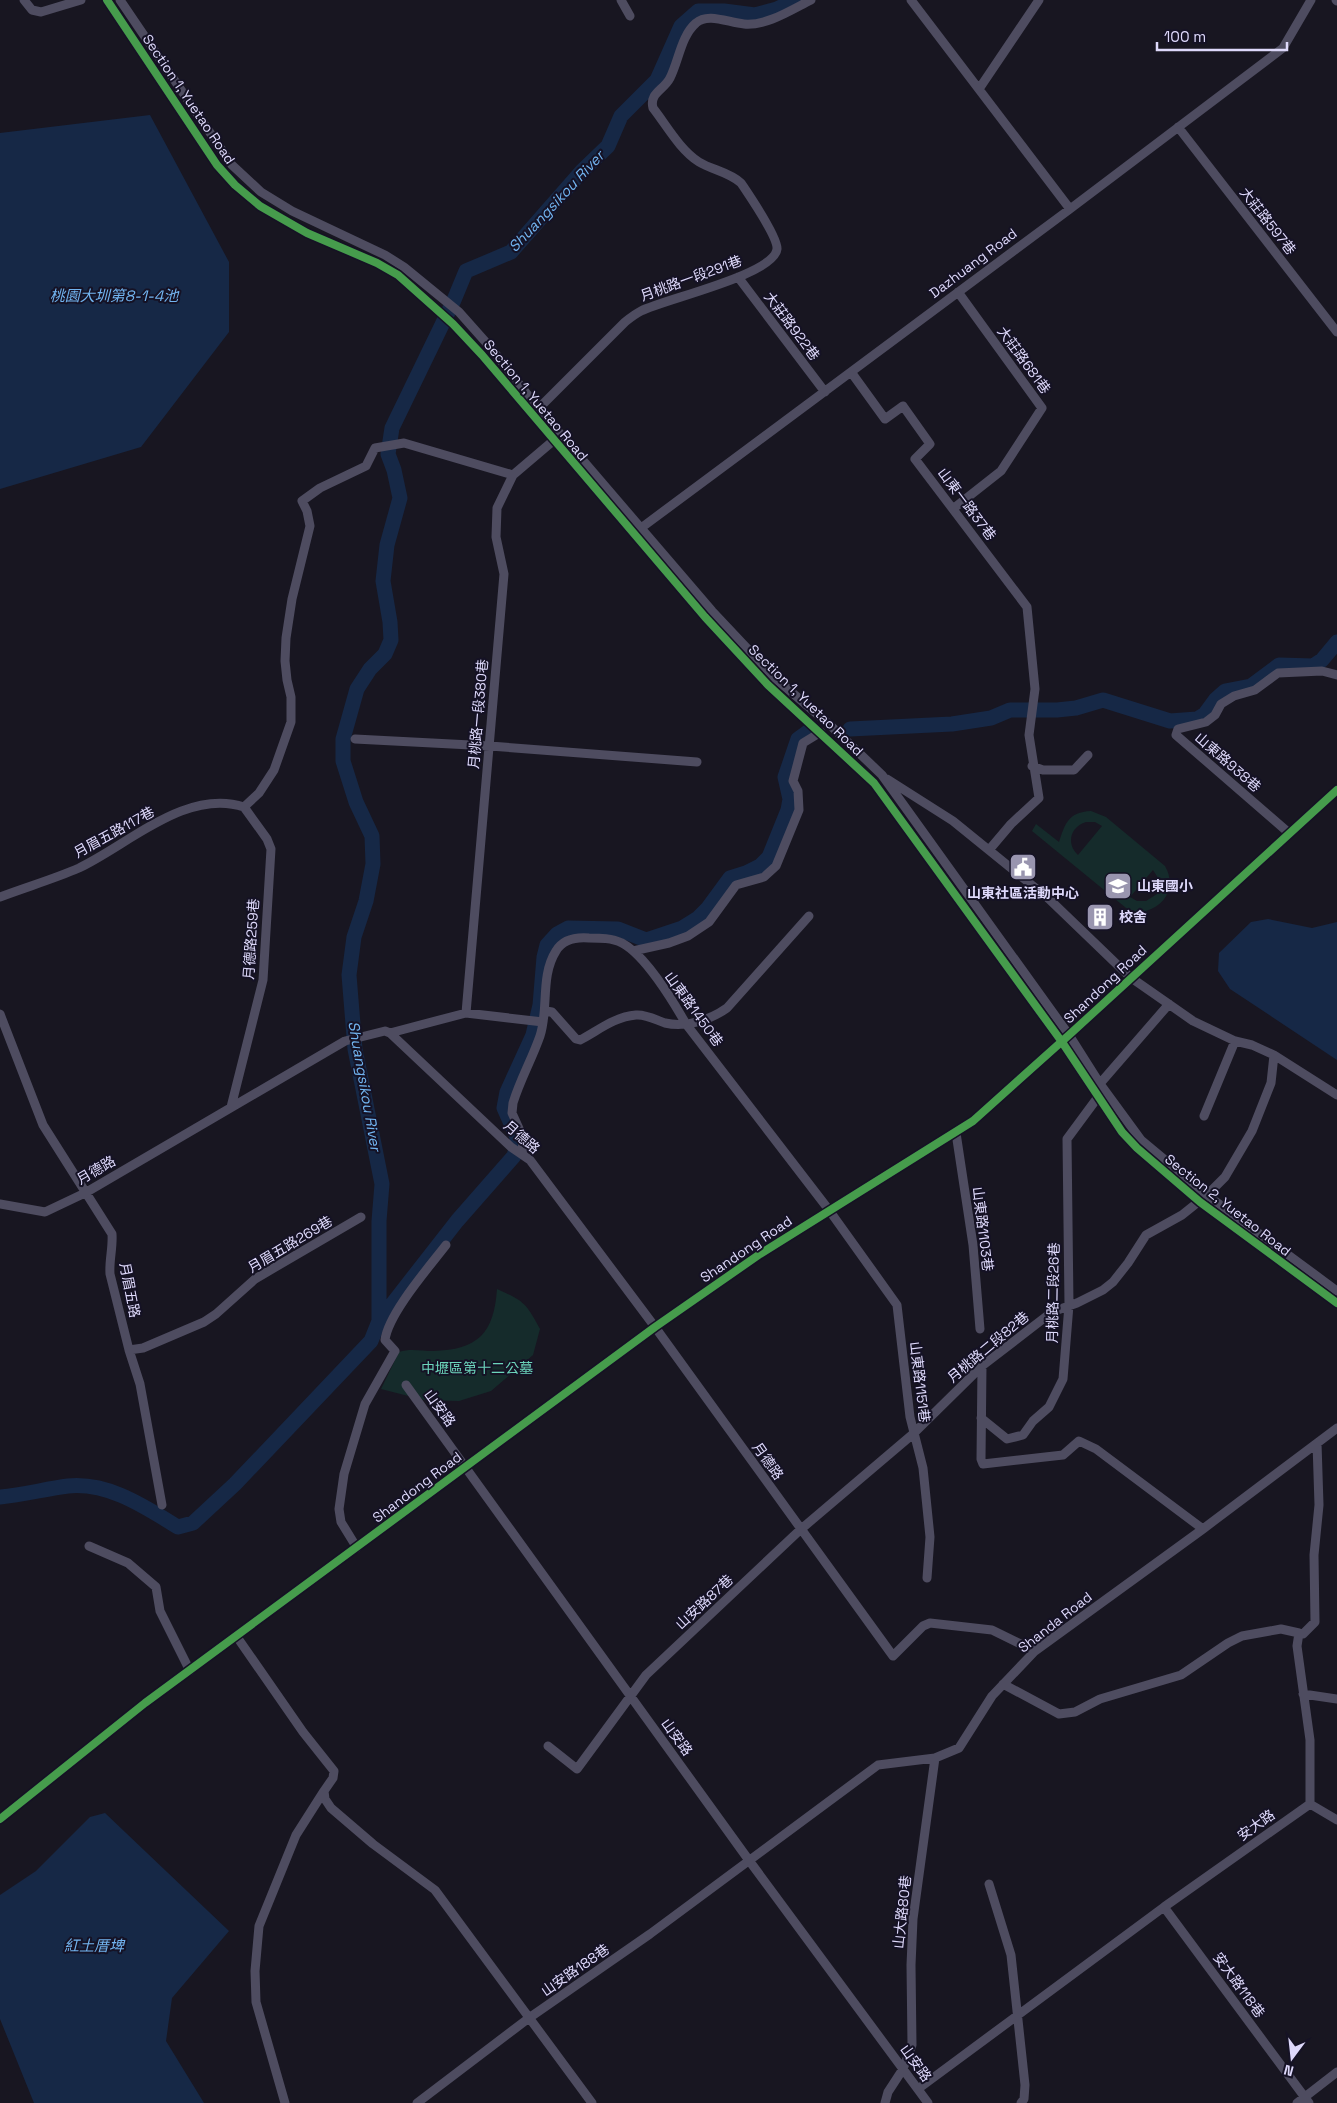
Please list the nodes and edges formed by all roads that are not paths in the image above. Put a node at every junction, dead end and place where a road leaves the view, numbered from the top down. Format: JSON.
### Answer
{"nodes":[{"id":1,"x":24,"y":0,"type":"edge"},
{"id":2,"x":81,"y":0,"type":"edge"},
{"id":3,"x":107,"y":0,"type":"edge"},
{"id":4,"x":120,"y":0,"type":"edge"},
{"id":5,"x":621,"y":0,"type":"edge"},
{"id":6,"x":811,"y":0,"type":"edge"},
{"id":7,"x":911,"y":0,"type":"edge"},
{"id":8,"x":1039,"y":0,"type":"edge"},
{"id":9,"x":1311,"y":0,"type":"edge"},
{"id":10,"x":630,"y":16,"type":"dead end"},
{"id":11,"x":979,"y":89,"type":"junction"},
{"id":12,"x":1178,"y":127,"type":"junction"},
{"id":13,"x":1070,"y":209,"type":"junction"},
{"id":14,"x":339,"y":232,"type":"junction"},
{"id":15,"x":342,"y":248,"type":"junction"},
{"id":16,"x":738,"y":277,"type":"junction"},
{"id":17,"x":958,"y":292,"type":"junction"},
{"id":18,"x":1337,"y":332,"type":"edge"},
{"id":19,"x":851,"y":372,"type":"junction"},
{"id":20,"x":825,"y":392,"type":"junction"},
{"id":21,"x":535,"y":412,"type":"junction"},
{"id":22,"x":553,"y":441,"type":"junction"},
{"id":23,"x":514,"y":475,"type":"junction"},
{"id":24,"x":954,"y":508,"type":"junction"},
{"id":25,"x":638,"y":530,"type":"junction"},
{"id":26,"x":708,"y":614,"type":"junction"},
{"id":27,"x":1337,"y":675,"type":"edge"},
{"id":28,"x":821,"y":732,"type":"junction"},
{"id":29,"x":355,"y":739,"type":"dead end"},
{"id":30,"x":490,"y":746,"type":"junction"},
{"id":31,"x":1088,"y":754,"type":"dead end"},
{"id":32,"x":697,"y":762,"type":"dead end"},
{"id":33,"x":1032,"y":766,"type":"junction"},
{"id":34,"x":882,"y":775,"type":"junction"},
{"id":35,"x":874,"y":783,"type":"junction"},
{"id":36,"x":1337,"y":790,"type":"edge"},
{"id":37,"x":244,"y":807,"type":"junction"},
{"id":38,"x":1289,"y":833,"type":"junction"},
{"id":39,"x":989,"y":850,"type":"junction"},
{"id":40,"x":0,"y":897,"type":"edge"},
{"id":41,"x":809,"y":916,"type":"dead end"},
{"id":42,"x":632,"y":951,"type":"junction"},
{"id":43,"x":1130,"y":977,"type":"junction"},
{"id":44,"x":1169,"y":1004,"type":"junction"},
{"id":45,"x":546,"y":1011,"type":"junction"},
{"id":46,"x":466,"y":1013,"type":"junction"},
{"id":47,"x":0,"y":1014,"type":"edge"},
{"id":48,"x":543,"y":1022,"type":"junction"},
{"id":49,"x":686,"y":1024,"type":"junction"},
{"id":50,"x":390,"y":1033,"type":"junction"},
{"id":51,"x":1069,"y":1035,"type":"junction"},
{"id":52,"x":1235,"y":1041,"type":"junction"},
{"id":53,"x":1062,"y":1042,"type":"junction"},
{"id":54,"x":1274,"y":1055,"type":"junction"},
{"id":55,"x":1100,"y":1084,"type":"junction"},
{"id":56,"x":1096,"y":1095,"type":"junction"},
{"id":57,"x":1337,"y":1095,"type":"edge"},
{"id":58,"x":231,"y":1107,"type":"junction"},
{"id":59,"x":1204,"y":1116,"type":"dead end"},
{"id":60,"x":956,"y":1133,"type":"junction"},
{"id":61,"x":522,"y":1153,"type":"junction"},
{"id":62,"x":86,"y":1193,"type":"junction"},
{"id":63,"x":1207,"y":1195,"type":"junction"},
{"id":64,"x":1200,"y":1202,"type":"junction"},
{"id":65,"x":0,"y":1204,"type":"edge"},
{"id":66,"x":829,"y":1210,"type":"junction"},
{"id":67,"x":361,"y":1218,"type":"dead end"},
{"id":68,"x":446,"y":1245,"type":"dead end"},
{"id":69,"x":1337,"y":1291,"type":"edge"},
{"id":70,"x":1337,"y":1304,"type":"edge"},
{"id":71,"x":1069,"y":1305,"type":"junction"},
{"id":72,"x":655,"y":1327,"type":"junction"},
{"id":73,"x":980,"y":1329,"type":"dead end"},
{"id":74,"x":129,"y":1350,"type":"junction"},
{"id":75,"x":982,"y":1366,"type":"junction"},
{"id":76,"x":406,"y":1385,"type":"dead end"},
{"id":77,"x":981,"y":1418,"type":"junction"},
{"id":78,"x":1337,"y":1428,"type":"edge"},
{"id":79,"x":913,"y":1434,"type":"junction"},
{"id":80,"x":1317,"y":1442,"type":"junction"},
{"id":81,"x":466,"y":1466,"type":"junction"},
{"id":82,"x":162,"y":1505,"type":"dead end"},
{"id":83,"x":1203,"y":1529,"type":"junction"},
{"id":84,"x":800,"y":1530,"type":"junction"},
{"id":85,"x":89,"y":1546,"type":"dead end"},
{"id":86,"x":357,"y":1548,"type":"junction"},
{"id":87,"x":927,"y":1578,"type":"dead end"},
{"id":88,"x":1299,"y":1633,"type":"junction"},
{"id":89,"x":237,"y":1637,"type":"junction"},
{"id":90,"x":1035,"y":1652,"type":"junction"},
{"id":91,"x":190,"y":1671,"type":"junction"},
{"id":92,"x":1003,"y":1684,"type":"junction"},
{"id":93,"x":1303,"y":1694,"type":"junction"},
{"id":94,"x":631,"y":1697,"type":"junction"},
{"id":95,"x":1337,"y":1699,"type":"edge"},
{"id":96,"x":548,"y":1746,"type":"dead end"},
{"id":97,"x":935,"y":1758,"type":"junction"},
{"id":98,"x":324,"y":1791,"type":"junction"},
{"id":99,"x":1310,"y":1804,"type":"junction"},
{"id":100,"x":0,"y":1819,"type":"edge"},
{"id":101,"x":1337,"y":1820,"type":"edge"},
{"id":102,"x":748,"y":1859,"type":"junction"},
{"id":103,"x":989,"y":1884,"type":"dead end"},
{"id":104,"x":1164,"y":1907,"type":"junction"},
{"id":105,"x":1018,"y":2016,"type":"junction"},
{"id":106,"x":529,"y":2018,"type":"junction"},
{"id":107,"x":903,"y":2069,"type":"junction"},
{"id":108,"x":1337,"y":2072,"type":"edge"},
{"id":109,"x":918,"y":2089,"type":"junction"},
{"id":110,"x":1307,"y":2100,"type":"edge"},
{"id":111,"x":285,"y":2103,"type":"edge"},
{"id":112,"x":417,"y":2103,"type":"edge"},
{"id":113,"x":592,"y":2103,"type":"edge"},
{"id":114,"x":885,"y":2103,"type":"edge"},
{"id":115,"x":928,"y":2103,"type":"edge"},
{"id":116,"x":1021,"y":2103,"type":"edge"},
{"id":117,"x":1297,"y":2103,"type":"edge"}],
"edges":[{"from":1,"to":2,"type":"street"},
{"from":3,"to":15,"type":"street","name":"Section 1, Yuetao Road"},
{"from":4,"to":14,"type":"street","name":"Section 1, Yuetao Road"},
{"from":5,"to":10,"type":"street"},
{"from":6,"to":16,"type":"street","name":"月桃路一段291巷"},
{"from":7,"to":11,"type":"street"},
{"from":8,"to":11,"type":"street"},
{"from":9,"to":12,"type":"street","name":"Dazhuang Road"},
{"from":11,"to":13,"type":"street"},
{"from":12,"to":13,"type":"street","name":"Dazhuang Road"},
{"from":12,"to":18,"type":"street","name":"大莊路597巷"},
{"from":13,"to":17,"type":"street","name":"Dazhuang Road"},
{"from":14,"to":15,"type":"street"},
{"from":14,"to":21,"type":"street","name":"Section 1, Yuetao Road"},
{"from":15,"to":21,"type":"street","name":"Section 1, Yuetao Road"},
{"from":16,"to":20,"type":"street","name":"大莊路922巷"},
{"from":16,"to":21,"type":"street","name":"月桃路一段291巷"},
{"from":17,"to":19,"type":"street","name":"Dazhuang Road"},
{"from":17,"to":24,"type":"street","name":"大莊路681巷"},
{"from":19,"to":20,"type":"street","name":"Dazhuang Road"},
{"from":19,"to":24,"type":"street","name":"山東一路37巷"},
{"from":20,"to":25,"type":"street","name":"Dazhuang Road"},
{"from":21,"to":22,"type":"street","name":"Section 1, Yuetao Road"},
{"from":21,"to":25,"type":"street","name":"Section 1, Yuetao Road"},
{"from":22,"to":23,"type":"street","name":"月桃路一段380巷"},
{"from":22,"to":25,"type":"street","name":"Section 1, Yuetao Road"},
{"from":23,"to":30,"type":"street","name":"月桃路一段380巷"},
{"from":23,"to":37,"type":"street"},
{"from":24,"to":33,"type":"street","name":"山東一路37巷"},
{"from":25,"to":26,"type":"street","name":"Section 1, Yuetao Road"},
{"from":26,"to":28,"type":"street","name":"Section 1, Yuetao Road"},
{"from":26,"to":34,"type":"street","name":"Section 1, Yuetao Road"},
{"from":27,"to":38,"type":"street","name":"山東路938巷"},
{"from":28,"to":35,"type":"street","name":"Section 1, Yuetao Road"},
{"from":28,"to":42,"type":"street"},
{"from":29,"to":30,"type":"street"},
{"from":30,"to":32,"type":"street"},
{"from":30,"to":46,"type":"street","name":"月桃路一段380巷"},
{"from":31,"to":33,"type":"street"},
{"from":33,"to":39,"type":"street"},
{"from":34,"to":35,"type":"street"},
{"from":34,"to":39,"type":"street"},
{"from":34,"to":51,"type":"street","name":"Section 1, Yuetao Road"},
{"from":35,"to":53,"type":"street","name":"Section 1, Yuetao Road"},
{"from":36,"to":38,"type":"street","name":"Shandong Road"},
{"from":37,"to":40,"type":"street","name":"月眉五路117巷"},
{"from":37,"to":58,"type":"street","name":"月德路259巷"},
{"from":38,"to":43,"type":"street","name":"Shandong Road"},
{"from":39,"to":43,"type":"street"},
{"from":41,"to":49,"type":"street"},
{"from":42,"to":45,"type":"street","name":"山東路1450巷"},
{"from":42,"to":49,"type":"street","name":"山東路1450巷"},
{"from":43,"to":44,"type":"street"},
{"from":43,"to":51,"type":"street","name":"Shandong Road"},
{"from":44,"to":52,"type":"street"},
{"from":44,"to":55,"type":"street","name":"月桃路二段26巷"},
{"from":45,"to":48,"type":"street","name":"山東路1450巷"},
{"from":45,"to":49,"type":"street"},
{"from":46,"to":48,"type":"street"},
{"from":46,"to":50,"type":"street"},
{"from":47,"to":62,"type":"street","name":"月眉五路"},
{"from":48,"to":61,"type":"street","name":"山東路1450巷"},
{"from":49,"to":66,"type":"street","name":"山東路1450巷"},
{"from":50,"to":58,"type":"street","name":"月德路"},
{"from":50,"to":61,"type":"street","name":"月德路"},
{"from":51,"to":53,"type":"street","name":"Shandong Road"},
{"from":51,"to":55,"type":"street","name":"Section 2, Yuetao Road"},
{"from":52,"to":54,"type":"street"},
{"from":52,"to":59,"type":"street"},
{"from":53,"to":56,"type":"street","name":"Section 2, Yuetao Road"},
{"from":53,"to":60,"type":"street","name":"Shandong Road"},
{"from":54,"to":57,"type":"street"},
{"from":54,"to":63,"type":"street","name":"月桃路二段82巷"},
{"from":55,"to":56,"type":"street","name":"月桃路二段26巷"},
{"from":55,"to":63,"type":"street","name":"Section 2, Yuetao Road"},
{"from":56,"to":64,"type":"street","name":"Section 2, Yuetao Road"},
{"from":56,"to":71,"type":"street","name":"月桃路二段26巷"},
{"from":58,"to":62,"type":"street","name":"月德路"},
{"from":60,"to":66,"type":"street","name":"Shandong Road"},
{"from":60,"to":73,"type":"street","name":"山東路1103巷"},
{"from":61,"to":72,"type":"street","name":"月德路"},
{"from":62,"to":65,"type":"street","name":"月德路"},
{"from":62,"to":74,"type":"street","name":"月眉五路"},
{"from":63,"to":64,"type":"street","name":"月桃路二段82巷"},
{"from":63,"to":69,"type":"street","name":"Section 2, Yuetao Road"},
{"from":64,"to":70,"type":"street","name":"Section 2, Yuetao Road"},
{"from":64,"to":71,"type":"street","name":"月桃路二段82巷"},
{"from":66,"to":72,"type":"street","name":"Shandong Road"},
{"from":66,"to":79,"type":"street","name":"山東路1151巷"},
{"from":67,"to":74,"type":"street","name":"月眉五路269巷"},
{"from":68,"to":86,"type":"street"},
{"from":71,"to":75,"type":"street","name":"月桃路二段82巷"},
{"from":71,"to":77,"type":"street","name":"月桃路二段26巷"},
{"from":72,"to":81,"type":"street","name":"Shandong Road"},
{"from":72,"to":84,"type":"street","name":"月德路"},
{"from":74,"to":82,"type":"street","name":"月眉五路"},
{"from":75,"to":77,"type":"street"},
{"from":75,"to":79,"type":"street","name":"月桃路二段82巷"},
{"from":76,"to":81,"type":"street","name":"山安路"},
{"from":77,"to":83,"type":"street"},
{"from":78,"to":80,"type":"street","name":"Shanda Road"},
{"from":79,"to":84,"type":"street","name":"月桃路二段82巷"},
{"from":79,"to":87,"type":"street","name":"山東路1151巷"},
{"from":80,"to":83,"type":"street","name":"Shanda Road"},
{"from":80,"to":88,"type":"street"},
{"from":81,"to":86,"type":"street","name":"Shandong Road"},
{"from":81,"to":94,"type":"street","name":"山安路"},
{"from":83,"to":90,"type":"street","name":"Shanda Road"},
{"from":84,"to":90,"type":"street","name":"月德路"},
{"from":84,"to":94,"type":"street","name":"山安路87巷"},
{"from":85,"to":91,"type":"street"},
{"from":86,"to":89,"type":"street","name":"Shandong Road"},
{"from":88,"to":92,"type":"street"},
{"from":88,"to":93,"type":"street"},
{"from":89,"to":91,"type":"street","name":"Shandong Road"},
{"from":89,"to":98,"type":"street"},
{"from":90,"to":92,"type":"street","name":"Shanda Road"},
{"from":91,"to":100,"type":"street","name":"Shandong Road"},
{"from":92,"to":97,"type":"street","name":"Shanda Road"},
{"from":93,"to":95,"type":"street"},
{"from":93,"to":99,"type":"street"},
{"from":94,"to":96,"type":"street","name":"山安路87巷"},
{"from":94,"to":102,"type":"street","name":"山安路"},
{"from":97,"to":102,"type":"street","name":"Shanda Road"},
{"from":97,"to":107,"type":"street","name":"山大路80巷"},
{"from":98,"to":106,"type":"street"},
{"from":98,"to":111,"type":"street"},
{"from":99,"to":101,"type":"street"},
{"from":99,"to":104,"type":"street","name":"安大路"},
{"from":102,"to":106,"type":"street","name":"山安路188巷"},
{"from":102,"to":107,"type":"street","name":"山安路"},
{"from":103,"to":105,"type":"street"},
{"from":104,"to":105,"type":"street","name":"安大路"},
{"from":104,"to":110,"type":"street","name":"安大路118巷"},
{"from":105,"to":109,"type":"street","name":"安大路"},
{"from":105,"to":116,"type":"street"},
{"from":106,"to":112,"type":"street","name":"山安路188巷"},
{"from":106,"to":113,"type":"street"},
{"from":107,"to":109,"type":"street","name":"山安路"},
{"from":107,"to":114,"type":"street","name":"山大路80巷"},
{"from":108,"to":110,"type":"street"},
{"from":109,"to":115,"type":"street","name":"山安路"},
{"from":110,"to":117,"type":"street"}]}
